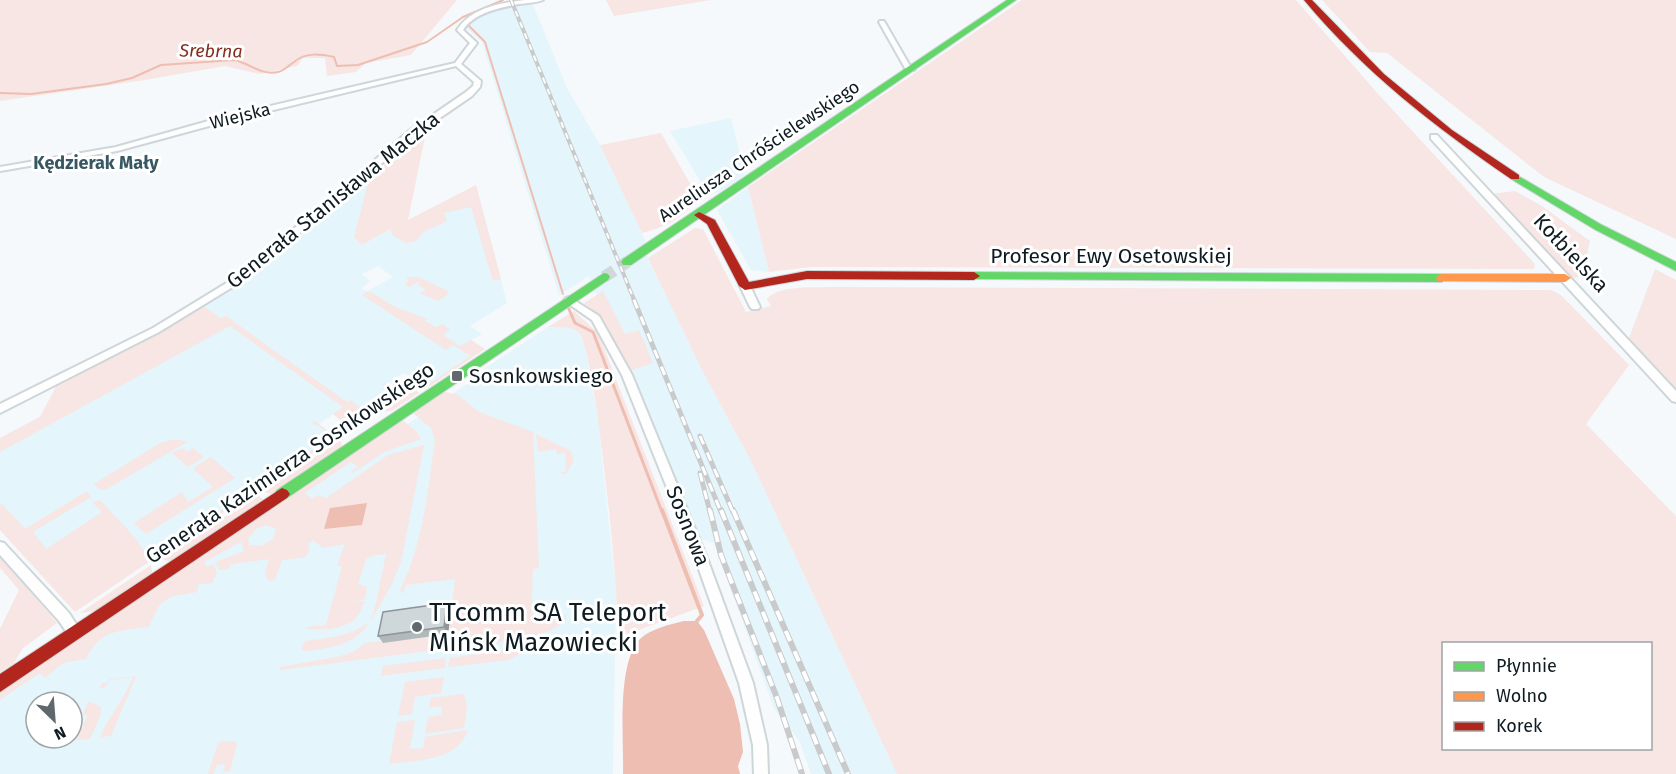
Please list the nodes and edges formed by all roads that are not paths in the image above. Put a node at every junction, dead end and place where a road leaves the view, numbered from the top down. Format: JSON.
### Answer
{"nodes":[{"id":1,"x":540,"y":0,"type":"edge"},
{"id":2,"x":1012,"y":0,"type":"edge"},
{"id":3,"x":1308,"y":0,"type":"edge"},
{"id":4,"x":882,"y":22,"type":"dead end"},
{"id":5,"x":457,"y":64,"type":"junction"},
{"id":6,"x":912,"y":69,"type":"junction"},
{"id":7,"x":1434,"y":137,"type":"dead end"},
{"id":8,"x":1468,"y":143,"type":"junction"},
{"id":9,"x":0,"y":170,"type":"edge"},
{"id":10,"x":699,"y":215,"type":"junction"},
{"id":11,"x":1676,"y":259,"type":"edge"},
{"id":12,"x":627,"y":262,"type":"tunnel mouth"},
{"id":13,"x":1676,"y":267,"type":"edge"},
{"id":14,"x":604,"y":277,"type":"tunnel mouth"},
{"id":15,"x":1565,"y":278,"type":"junction"},
{"id":16,"x":745,"y":286,"type":"junction"},
{"id":17,"x":569,"y":300,"type":"junction"},
{"id":18,"x":755,"y":307,"type":"dead end"},
{"id":19,"x":1676,"y":398,"type":"edge"},
{"id":20,"x":0,"y":410,"type":"edge"},
{"id":21,"x":0,"y":547,"type":"edge"},
{"id":22,"x":75,"y":633,"type":"junction"},
{"id":23,"x":0,"y":684,"type":"edge"},
{"id":24,"x":761,"y":774,"type":"edge"}],
"edges":[{"from":1,"to":5,"type":"street"},
{"from":2,"to":6,"type":"street","name":"Aureliusza Chróścielewskiego"},
{"from":3,"to":8,"type":"street"},
{"from":4,"to":6,"type":"street"},
{"from":5,"to":9,"type":"street","name":"Wiejska"},
{"from":5,"to":20,"type":"street","name":"Generała Stanisława Maczka"},
{"from":6,"to":10,"type":"street","name":"Aureliusza Chróścielewskiego"},
{"from":7,"to":15,"type":"street","name":"Kołbielska"},
{"from":8,"to":11,"type":"street"},
{"from":8,"to":13,"type":"street"},
{"from":10,"to":12,"type":"street","name":"Aureliusza Chróścielewskiego"},
{"from":10,"to":16,"type":"street"},
{"from":14,"to":17,"type":"street","name":"Generała Kazimierza Sosnkowskiego"},
{"from":15,"to":16,"type":"street","name":"Profesor Ewy Osetowskiej"},
{"from":15,"to":19,"type":"street","name":"Kołbielska"},
{"from":16,"to":18,"type":"street"},
{"from":17,"to":22,"type":"street","name":"Generała Kazimierza Sosnkowskiego"},
{"from":17,"to":24,"type":"street","name":"Sosnowa"},
{"from":21,"to":22,"type":"street"},
{"from":22,"to":23,"type":"street","name":"Generała Kazimierza Sosnkowskiego"}]}
